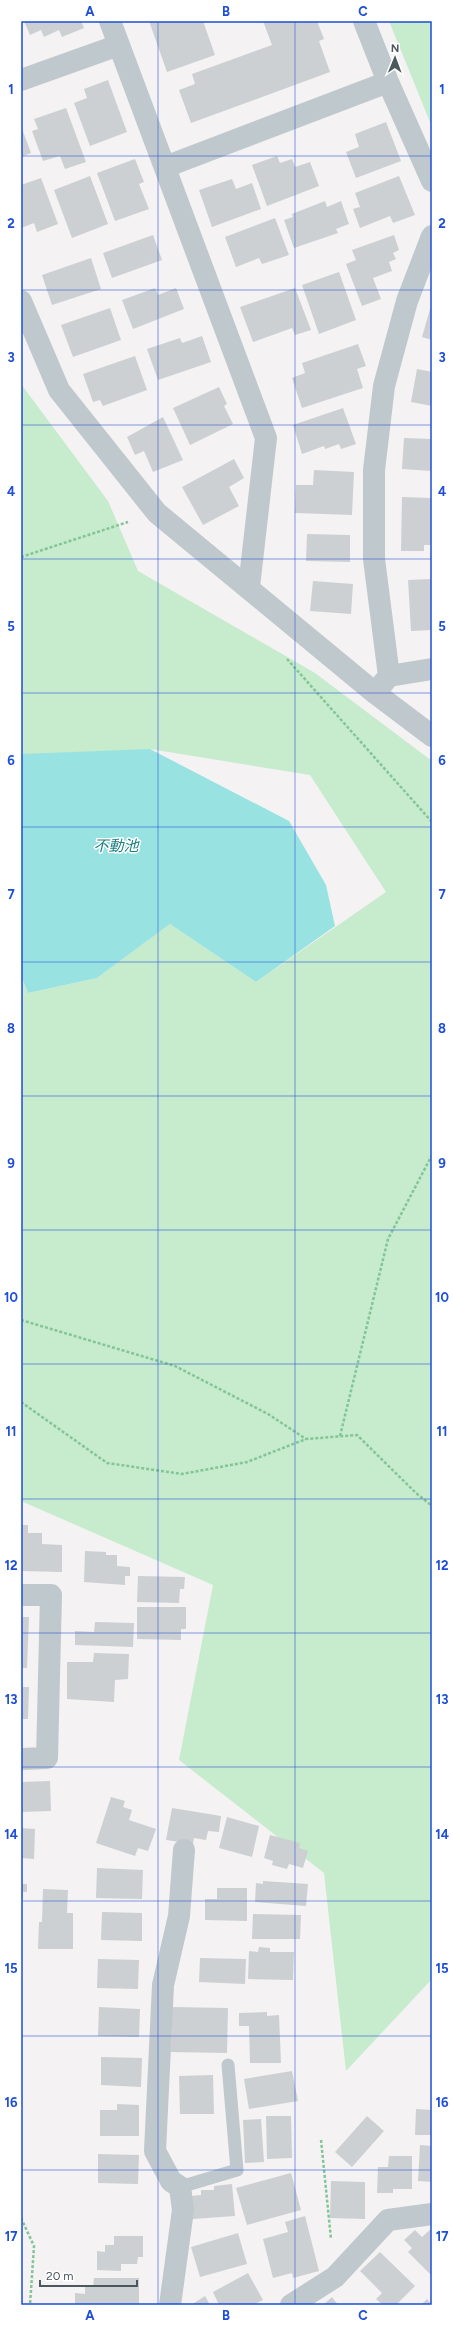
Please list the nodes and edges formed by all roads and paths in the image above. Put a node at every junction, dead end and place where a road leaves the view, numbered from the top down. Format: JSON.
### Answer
{"nodes":[{"id":1,"x":110,"y":21,"type":"edge"},
{"id":2,"x":364,"y":21,"type":"edge"},
{"id":3,"x":119,"y":45,"type":"junction"},
{"id":4,"x":21,"y":80,"type":"edge"},
{"id":5,"x":388,"y":82,"type":"junction"},
{"id":6,"x":165,"y":167,"type":"junction"},
{"id":7,"x":432,"y":181,"type":"edge"},
{"id":8,"x":432,"y":236,"type":"edge"},
{"id":9,"x":21,"y":301,"type":"edge"},
{"id":10,"x":157,"y":513,"type":"junction"},
{"id":11,"x":21,"y":557,"type":"edge"},
{"id":12,"x":249,"y":587,"type":"junction"},
{"id":13,"x":284,"y":655,"type":"dead end"},
{"id":14,"x":432,"y":669,"type":"edge"},
{"id":15,"x":389,"y":676,"type":"junction"},
{"id":16,"x":375,"y":692,"type":"junction"},
{"id":17,"x":432,"y":736,"type":"edge"},
{"id":18,"x":432,"y":822,"type":"edge"},
{"id":19,"x":432,"y":1155,"type":"edge"},
{"id":20,"x":21,"y":1320,"type":"edge"},
{"id":21,"x":21,"y":1402,"type":"edge"},
{"id":22,"x":340,"y":1436,"type":"junction"},
{"id":23,"x":306,"y":1439,"type":"junction"},
{"id":24,"x":432,"y":1506,"type":"edge"},
{"id":25,"x":21,"y":1595,"type":"edge"},
{"id":26,"x":21,"y":1759,"type":"edge"},
{"id":27,"x":184,"y":1850,"type":"dead end"},
{"id":28,"x":228,"y":2065,"type":"dead end"},
{"id":29,"x":321,"y":2140,"type":"dead end"},
{"id":30,"x":180,"y":2187,"type":"junction"},
{"id":31,"x":432,"y":2214,"type":"edge"},
{"id":32,"x":21,"y":2218,"type":"edge"},
{"id":33,"x":335,"y":2277,"type":"junction"},
{"id":34,"x":30,"y":2305,"type":"edge"},
{"id":35,"x":170,"y":2305,"type":"edge"},
{"id":36,"x":291,"y":2305,"type":"edge"}],
"edges":[{"from":1,"to":3,"type":"street"},
{"from":2,"to":5,"type":"street"},
{"from":3,"to":4,"type":"street"},
{"from":3,"to":6,"type":"street"},
{"from":5,"to":6,"type":"street"},
{"from":5,"to":7,"type":"street"},
{"from":6,"to":12,"type":"street"},
{"from":8,"to":15,"type":"street"},
{"from":9,"to":10,"type":"street"},
{"from":10,"to":11,"type":"path"},
{"from":10,"to":12,"type":"street"},
{"from":12,"to":16,"type":"street"},
{"from":13,"to":18,"type":"path"},
{"from":14,"to":15,"type":"street"},
{"from":15,"to":16,"type":"street"},
{"from":16,"to":17,"type":"street"},
{"from":19,"to":22,"type":"path"},
{"from":20,"to":23,"type":"path"},
{"from":21,"to":23,"type":"path"},
{"from":22,"to":23,"type":"path"},
{"from":22,"to":24,"type":"path"},
{"from":25,"to":26,"type":"street"},
{"from":27,"to":30,"type":"street"},
{"from":28,"to":30,"type":"lane"},
{"from":29,"to":33,"type":"path"},
{"from":30,"to":35,"type":"street"},
{"from":31,"to":33,"type":"street"},
{"from":32,"to":34,"type":"path"},
{"from":33,"to":36,"type":"street"}]}
